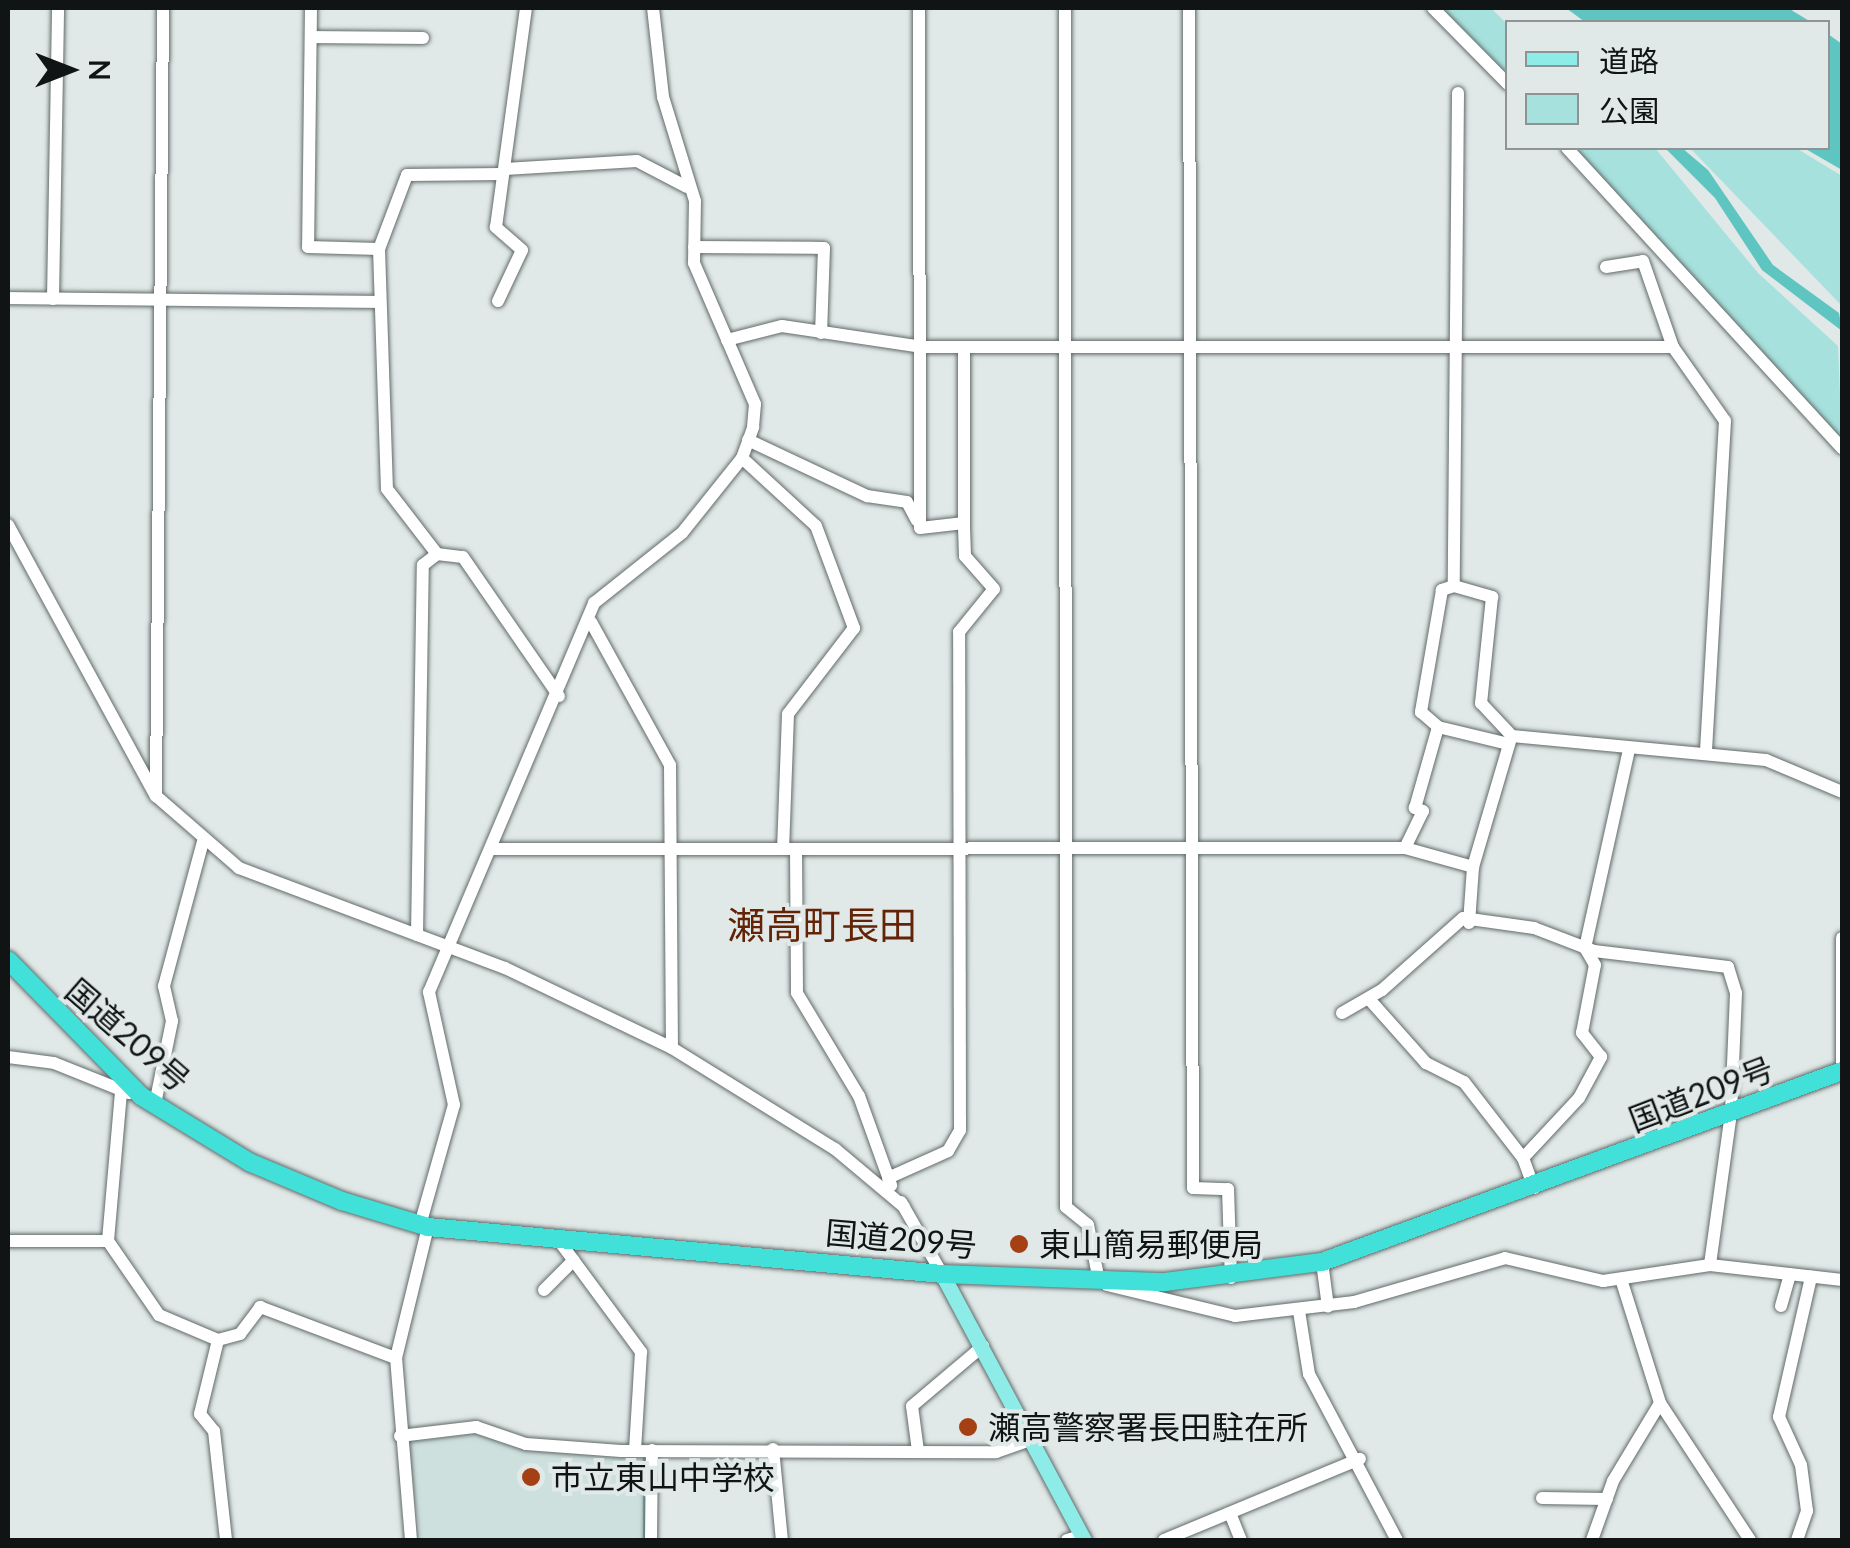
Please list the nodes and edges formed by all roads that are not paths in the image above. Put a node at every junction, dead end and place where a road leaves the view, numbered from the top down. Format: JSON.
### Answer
{"nodes":[{"id":1,"x":58,"y":8,"type":"edge"},
{"id":2,"x":163,"y":8,"type":"edge"},
{"id":3,"x":311,"y":8,"type":"edge"},
{"id":4,"x":526,"y":8,"type":"edge"},
{"id":5,"x":653,"y":8,"type":"edge"},
{"id":6,"x":919,"y":8,"type":"edge"},
{"id":7,"x":1065,"y":8,"type":"edge"},
{"id":8,"x":1190,"y":8,"type":"edge"},
{"id":9,"x":1434,"y":8,"type":"edge"},
{"id":10,"x":310,"y":37,"type":"junction"},
{"id":11,"x":424,"y":38,"type":"dead end"},
{"id":12,"x":1505,"y":81,"type":"edge"},
{"id":13,"x":1458,"y":93,"type":"dead end"},
{"id":14,"x":1569,"y":150,"type":"edge"},
{"id":15,"x":504,"y":171,"type":"junction"},
{"id":16,"x":687,"y":187,"type":"junction"},
{"id":17,"x":694,"y":247,"type":"junction"},
{"id":18,"x":379,"y":248,"type":"junction"},
{"id":19,"x":1606,"y":267,"type":"dead end"},
{"id":20,"x":8,"y":298,"type":"edge"},
{"id":21,"x":54,"y":298,"type":"junction"},
{"id":22,"x":160,"y":299,"type":"junction"},
{"id":23,"x":498,"y":301,"type":"dead end"},
{"id":24,"x":378,"y":302,"type":"junction"},
{"id":25,"x":821,"y":333,"type":"junction"},
{"id":26,"x":727,"y":340,"type":"junction"},
{"id":27,"x":1456,"y":345,"type":"junction"},
{"id":28,"x":922,"y":347,"type":"junction"},
{"id":29,"x":964,"y":347,"type":"junction"},
{"id":30,"x":1190,"y":347,"type":"junction"},
{"id":31,"x":1672,"y":347,"type":"junction"},
{"id":32,"x":1065,"y":348,"type":"junction"},
{"id":33,"x":748,"y":440,"type":"junction"},
{"id":34,"x":1842,"y":448,"type":"edge"},
{"id":35,"x":742,"y":458,"type":"junction"},
{"id":36,"x":964,"y":523,"type":"junction"},
{"id":37,"x":8,"y":525,"type":"edge"},
{"id":38,"x":920,"y":528,"type":"junction"},
{"id":39,"x":437,"y":554,"type":"junction"},
{"id":40,"x":1454,"y":586,"type":"junction"},
{"id":41,"x":591,"y":622,"type":"junction"},
{"id":42,"x":559,"y":696,"type":"junction"},
{"id":43,"x":1438,"y":727,"type":"junction"},
{"id":44,"x":1511,"y":740,"type":"junction"},
{"id":45,"x":1629,"y":749,"type":"junction"},
{"id":46,"x":1706,"y":750,"type":"junction"},
{"id":47,"x":1842,"y":792,"type":"edge"},
{"id":48,"x":156,"y":796,"type":"junction"},
{"id":49,"x":204,"y":838,"type":"junction"},
{"id":50,"x":1066,"y":848,"type":"junction"},
{"id":51,"x":1192,"y":848,"type":"junction"},
{"id":52,"x":1405,"y":848,"type":"junction"},
{"id":53,"x":492,"y":849,"type":"junction"},
{"id":54,"x":669,"y":849,"type":"junction"},
{"id":55,"x":790,"y":849,"type":"junction"},
{"id":56,"x":958,"y":849,"type":"junction"},
{"id":57,"x":1472,"y":867,"type":"junction"},
{"id":58,"x":1469,"y":923,"type":"junction"},
{"id":59,"x":418,"y":935,"type":"junction"},
{"id":60,"x":1842,"y":938,"type":"edge"},
{"id":61,"x":448,"y":948,"type":"junction"},
{"id":62,"x":1585,"y":948,"type":"junction"},
{"id":63,"x":8,"y":960,"type":"edge"},
{"id":64,"x":1369,"y":1000,"type":"junction"},
{"id":65,"x":1342,"y":1012,"type":"dead end"},
{"id":66,"x":672,"y":1048,"type":"junction"},
{"id":67,"x":8,"y":1058,"type":"edge"},
{"id":68,"x":1842,"y":1068,"type":"edge"},
{"id":69,"x":121,"y":1092,"type":"junction"},
{"id":70,"x":148,"y":1100,"type":"junction"},
{"id":71,"x":1731,"y":1114,"type":"junction"},
{"id":72,"x":1524,"y":1158,"type":"junction"},
{"id":73,"x":888,"y":1178,"type":"junction"},
{"id":74,"x":1534,"y":1188,"type":"junction"},
{"id":75,"x":904,"y":1208,"type":"junction"},
{"id":76,"x":424,"y":1226,"type":"junction"},
{"id":77,"x":557,"y":1238,"type":"junction"},
{"id":78,"x":8,"y":1241,"type":"edge"},
{"id":79,"x":108,"y":1241,"type":"junction"},
{"id":80,"x":574,"y":1260,"type":"junction"},
{"id":81,"x":1322,"y":1262,"type":"junction"},
{"id":82,"x":1710,"y":1264,"type":"junction"},
{"id":83,"x":942,"y":1274,"type":"junction"},
{"id":84,"x":1790,"y":1274,"type":"junction"},
{"id":85,"x":1811,"y":1276,"type":"junction"},
{"id":86,"x":1232,"y":1278,"type":"junction"},
{"id":87,"x":1621,"y":1279,"type":"junction"},
{"id":88,"x":1842,"y":1280,"type":"edge"},
{"id":89,"x":1096,"y":1281,"type":"junction"},
{"id":90,"x":544,"y":1290,"type":"dead end"},
{"id":91,"x":1328,"y":1306,"type":"junction"},
{"id":92,"x":1782,"y":1306,"type":"dead end"},
{"id":93,"x":1299,"y":1311,"type":"junction"},
{"id":94,"x":218,"y":1340,"type":"junction"},
{"id":95,"x":983,"y":1346,"type":"junction"},
{"id":96,"x":396,"y":1358,"type":"junction"},
{"id":97,"x":1660,"y":1403,"type":"junction"},
{"id":98,"x":400,"y":1436,"type":"junction"},
{"id":99,"x":1036,"y":1438,"type":"junction"},
{"id":100,"x":772,"y":1449,"type":"junction"},
{"id":101,"x":635,"y":1450,"type":"junction"},
{"id":102,"x":652,"y":1450,"type":"junction"},
{"id":103,"x":918,"y":1451,"type":"junction"},
{"id":104,"x":1360,"y":1459,"type":"junction"},
{"id":105,"x":1542,"y":1498,"type":"dead end"},
{"id":106,"x":1607,"y":1499,"type":"junction"},
{"id":107,"x":1230,"y":1513,"type":"junction"},
{"id":108,"x":1077,"y":1539,"type":"edge"},
{"id":109,"x":226,"y":1540,"type":"edge"},
{"id":110,"x":411,"y":1540,"type":"edge"},
{"id":111,"x":651,"y":1540,"type":"edge"},
{"id":112,"x":782,"y":1540,"type":"edge"},
{"id":113,"x":1164,"y":1540,"type":"edge"},
{"id":114,"x":1241,"y":1540,"type":"edge"},
{"id":115,"x":1397,"y":1540,"type":"edge"},
{"id":116,"x":1592,"y":1540,"type":"edge"},
{"id":117,"x":1750,"y":1540,"type":"edge"},
{"id":118,"x":1797,"y":1540,"type":"edge"}],
"edges":[{"from":1,"to":21,"type":"street"},
{"from":2,"to":22,"type":"street"},
{"from":3,"to":10,"type":"street"},
{"from":4,"to":15,"type":"street"},
{"from":5,"to":16,"type":"street"},
{"from":6,"to":28,"type":"street"},
{"from":7,"to":32,"type":"street"},
{"from":8,"to":30,"type":"street"},
{"from":9,"to":12,"type":"street"},
{"from":10,"to":11,"type":"street"},
{"from":10,"to":18,"type":"street"},
{"from":13,"to":27,"type":"street"},
{"from":14,"to":34,"type":"street"},
{"from":15,"to":16,"type":"street"},
{"from":15,"to":18,"type":"street"},
{"from":15,"to":23,"type":"street"},
{"from":16,"to":17,"type":"street"},
{"from":17,"to":25,"type":"street"},
{"from":17,"to":26,"type":"street"},
{"from":18,"to":24,"type":"street"},
{"from":19,"to":31,"type":"street"},
{"from":20,"to":21,"type":"street"},
{"from":21,"to":22,"type":"street"},
{"from":22,"to":24,"type":"street"},
{"from":22,"to":48,"type":"street"},
{"from":24,"to":39,"type":"street"},
{"from":25,"to":26,"type":"street"},
{"from":25,"to":28,"type":"street"},
{"from":26,"to":33,"type":"street"},
{"from":27,"to":30,"type":"street"},
{"from":27,"to":31,"type":"street"},
{"from":27,"to":40,"type":"street"},
{"from":28,"to":29,"type":"street"},
{"from":28,"to":38,"type":"street"},
{"from":29,"to":32,"type":"street"},
{"from":29,"to":36,"type":"street"},
{"from":30,"to":32,"type":"street"},
{"from":30,"to":51,"type":"street"},
{"from":31,"to":46,"type":"street"},
{"from":32,"to":50,"type":"street"},
{"from":33,"to":35,"type":"street"},
{"from":33,"to":38,"type":"street"},
{"from":35,"to":41,"type":"street"},
{"from":35,"to":55,"type":"street"},
{"from":36,"to":38,"type":"street"},
{"from":36,"to":56,"type":"street"},
{"from":37,"to":48,"type":"street"},
{"from":39,"to":42,"type":"street"},
{"from":39,"to":59,"type":"street"},
{"from":40,"to":43,"type":"street"},
{"from":40,"to":44,"type":"street"},
{"from":41,"to":42,"type":"street"},
{"from":41,"to":54,"type":"street"},
{"from":42,"to":53,"type":"street"},
{"from":43,"to":44,"type":"street"},
{"from":43,"to":52,"type":"street"},
{"from":44,"to":45,"type":"street"},
{"from":44,"to":57,"type":"street"},
{"from":45,"to":46,"type":"street"},
{"from":45,"to":62,"type":"street"},
{"from":46,"to":47,"type":"street"},
{"from":48,"to":49,"type":"street"},
{"from":49,"to":59,"type":"street"},
{"from":49,"to":70,"type":"street"},
{"from":50,"to":51,"type":"street"},
{"from":50,"to":56,"type":"street"},
{"from":50,"to":89,"type":"street"},
{"from":51,"to":52,"type":"street"},
{"from":51,"to":86,"type":"street"},
{"from":52,"to":57,"type":"street"},
{"from":53,"to":54,"type":"street"},
{"from":53,"to":61,"type":"street"},
{"from":54,"to":55,"type":"street"},
{"from":54,"to":66,"type":"street"},
{"from":55,"to":56,"type":"street"},
{"from":55,"to":73,"type":"street"},
{"from":56,"to":73,"type":"street"},
{"from":57,"to":58,"type":"street"},
{"from":58,"to":62,"type":"street"},
{"from":58,"to":64,"type":"street"},
{"from":59,"to":61,"type":"street"},
{"from":60,"to":68,"type":"street"},
{"from":61,"to":66,"type":"street"},
{"from":61,"to":76,"type":"street"},
{"from":62,"to":71,"type":"street"},
{"from":62,"to":72,"type":"street"},
{"from":63,"to":70,"type":"highway","name":"国道209号"},
{"from":64,"to":65,"type":"street"},
{"from":64,"to":72,"type":"street"},
{"from":66,"to":75,"type":"street"},
{"from":67,"to":69,"type":"street"},
{"from":68,"to":71,"type":"highway","name":"国道209号"},
{"from":69,"to":70,"type":"street"},
{"from":69,"to":79,"type":"street"},
{"from":70,"to":76,"type":"highway","name":"国道209号"},
{"from":71,"to":74,"type":"highway","name":"国道209号"},
{"from":71,"to":82,"type":"street"},
{"from":72,"to":74,"type":"street"},
{"from":73,"to":75,"type":"street"},
{"from":74,"to":81,"type":"highway","name":"国道209号"},
{"from":75,"to":83,"type":"street"},
{"from":76,"to":77,"type":"highway","name":"国道209号"},
{"from":76,"to":96,"type":"street"},
{"from":77,"to":80,"type":"street"},
{"from":77,"to":83,"type":"highway","name":"国道209号"},
{"from":78,"to":79,"type":"street"},
{"from":79,"to":94,"type":"street"},
{"from":80,"to":90,"type":"street"},
{"from":80,"to":101,"type":"street"},
{"from":81,"to":86,"type":"highway","name":"国道209号"},
{"from":81,"to":91,"type":"street"},
{"from":82,"to":84,"type":"street"},
{"from":82,"to":87,"type":"street"},
{"from":83,"to":89,"type":"highway","name":"国道209号"},
{"from":83,"to":95,"type":"main road"},
{"from":84,"to":85,"type":"street"},
{"from":84,"to":92,"type":"street"},
{"from":85,"to":88,"type":"street"},
{"from":85,"to":118,"type":"street"},
{"from":86,"to":89,"type":"highway","name":"国道209号"},
{"from":87,"to":91,"type":"street"},
{"from":87,"to":97,"type":"street"},
{"from":89,"to":93,"type":"street"},
{"from":91,"to":93,"type":"street"},
{"from":93,"to":104,"type":"street"},
{"from":94,"to":96,"type":"street"},
{"from":94,"to":109,"type":"street"},
{"from":95,"to":99,"type":"main road"},
{"from":95,"to":103,"type":"street"},
{"from":96,"to":98,"type":"street"},
{"from":97,"to":106,"type":"street"},
{"from":97,"to":117,"type":"street"},
{"from":98,"to":101,"type":"street"},
{"from":98,"to":110,"type":"street"},
{"from":99,"to":103,"type":"street"},
{"from":99,"to":108,"type":"main road"},
{"from":100,"to":102,"type":"street"},
{"from":100,"to":103,"type":"street"},
{"from":100,"to":112,"type":"street"},
{"from":101,"to":102,"type":"street"},
{"from":102,"to":111,"type":"street"},
{"from":104,"to":107,"type":"street"},
{"from":104,"to":115,"type":"street"},
{"from":105,"to":106,"type":"street"},
{"from":106,"to":116,"type":"street"},
{"from":107,"to":113,"type":"street"},
{"from":107,"to":114,"type":"street"}]}
